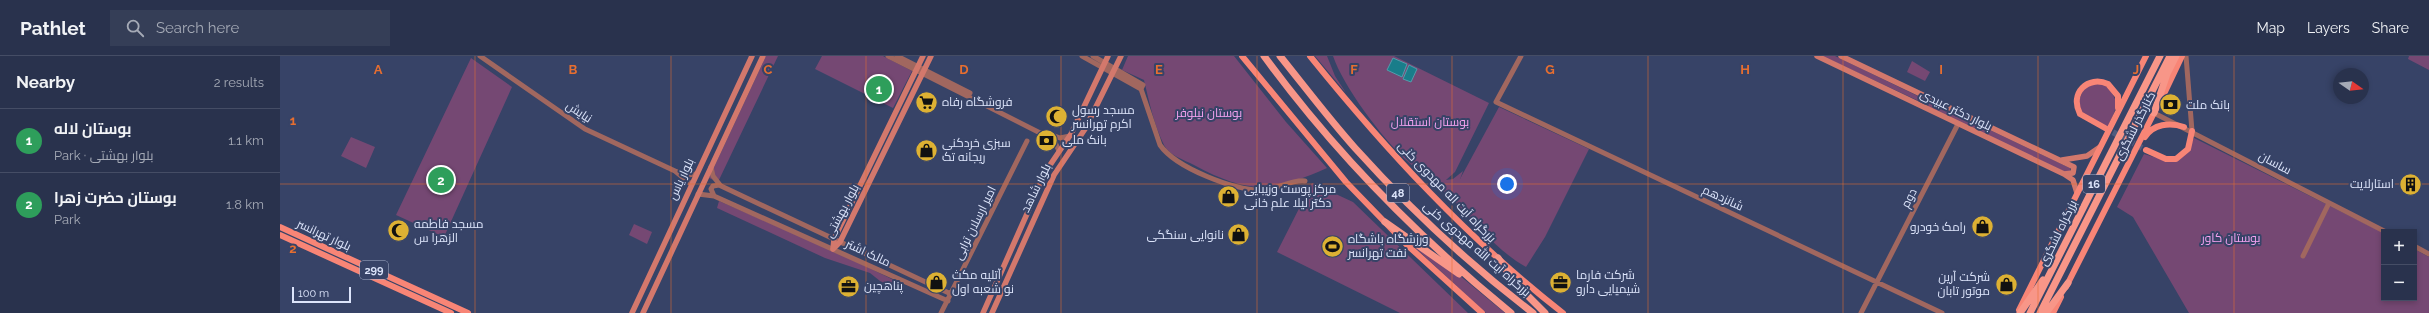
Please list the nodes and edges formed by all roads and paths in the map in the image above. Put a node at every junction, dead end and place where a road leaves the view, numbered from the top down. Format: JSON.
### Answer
{"nodes":[{"id":1,"x":480,"y":56,"type":"edge"},
{"id":2,"x":752,"y":56,"type":"edge"},
{"id":3,"x":763,"y":56,"type":"edge"},
{"id":4,"x":888,"y":56,"type":"edge"},
{"id":5,"x":897,"y":56,"type":"edge"},
{"id":6,"x":923,"y":56,"type":"edge"},
{"id":7,"x":930,"y":56,"type":"edge"},
{"id":8,"x":1082,"y":56,"type":"edge"},
{"id":9,"x":1094,"y":56,"type":"edge"},
{"id":10,"x":1108,"y":56,"type":"edge"},
{"id":11,"x":1120,"y":56,"type":"edge"},
{"id":12,"x":1242,"y":56,"type":"edge"},
{"id":13,"x":1264,"y":56,"type":"edge"},
{"id":14,"x":1280,"y":56,"type":"edge"},
{"id":15,"x":1310,"y":56,"type":"edge"},
{"id":16,"x":1521,"y":56,"type":"edge"},
{"id":17,"x":1817,"y":56,"type":"edge"},
{"id":18,"x":1841,"y":56,"type":"edge"},
{"id":19,"x":2146,"y":56,"type":"edge"},
{"id":20,"x":2160,"y":56,"type":"edge"},
{"id":21,"x":2170,"y":56,"type":"edge"},
{"id":22,"x":2176,"y":56,"type":"edge"},
{"id":23,"x":2182,"y":56,"type":"edge"},
{"id":24,"x":2186,"y":56,"type":"edge"},
{"id":25,"x":1103,"y":65,"type":"junction"},
{"id":26,"x":917,"y":69,"type":"junction"},
{"id":27,"x":1114,"y":71,"type":"junction"},
{"id":28,"x":923,"y":72,"type":"junction"},
{"id":29,"x":2118,"y":113,"type":"junction"},
{"id":30,"x":2154,"y":113,"type":"junction"},
{"id":31,"x":1958,"y":124,"type":"junction"},
{"id":32,"x":2184,"y":127,"type":"junction"},
{"id":33,"x":2104,"y":128,"type":"tunnel mouth"},
{"id":34,"x":2192,"y":131,"type":"junction"},
{"id":35,"x":1070,"y":136,"type":"junction"},
{"id":36,"x":1027,"y":142,"type":"dead end"},
{"id":37,"x":2102,"y":145,"type":"junction"},
{"id":38,"x":2137,"y":147,"type":"junction"},
{"id":39,"x":2146,"y":150,"type":"tunnel mouth"},
{"id":40,"x":1059,"y":151,"type":"junction"},
{"id":41,"x":2060,"y":160,"type":"junction"},
{"id":42,"x":711,"y":167,"type":"junction"},
{"id":43,"x":675,"y":171,"type":"junction"},
{"id":44,"x":696,"y":174,"type":"junction"},
{"id":45,"x":2064,"y":174,"type":"junction"},
{"id":46,"x":1305,"y":182,"type":"dead end"},
{"id":47,"x":691,"y":184,"type":"junction"},
{"id":48,"x":720,"y":185,"type":"junction"},
{"id":49,"x":2077,"y":192,"type":"junction"},
{"id":50,"x":698,"y":194,"type":"junction"},
{"id":51,"x":714,"y":196,"type":"junction"},
{"id":52,"x":2330,"y":203,"type":"junction"},
{"id":53,"x":1385,"y":222,"type":"junction"},
{"id":54,"x":280,"y":227,"type":"edge"},
{"id":55,"x":2381,"y":229,"type":"edge"},
{"id":56,"x":280,"y":236,"type":"edge"},
{"id":57,"x":834,"y":239,"type":"junction"},
{"id":58,"x":840,"y":242,"type":"junction"},
{"id":59,"x":833,"y":248,"type":"junction"},
{"id":60,"x":2417,"y":248,"type":"edge"},
{"id":61,"x":2061,"y":251,"type":"junction"},
{"id":62,"x":2429,"y":254,"type":"edge"},
{"id":63,"x":2303,"y":256,"type":"dead end"},
{"id":64,"x":1498,"y":258,"type":"junction"},
{"id":65,"x":1877,"y":282,"type":"junction"},
{"id":66,"x":2068,"y":284,"type":"junction"},
{"id":67,"x":1480,"y":288,"type":"junction"},
{"id":68,"x":951,"y":294,"type":"junction"},
{"id":69,"x":948,"y":301,"type":"junction"},
{"id":70,"x":451,"y":313,"type":"edge"},
{"id":71,"x":468,"y":313,"type":"edge"},
{"id":72,"x":632,"y":313,"type":"edge"},
{"id":73,"x":643,"y":313,"type":"edge"},
{"id":74,"x":941,"y":313,"type":"edge"},
{"id":75,"x":983,"y":313,"type":"edge"},
{"id":76,"x":992,"y":313,"type":"edge"},
{"id":77,"x":1482,"y":313,"type":"edge"},
{"id":78,"x":1511,"y":313,"type":"edge"},
{"id":79,"x":1534,"y":313,"type":"edge"},
{"id":80,"x":1545,"y":313,"type":"edge"},
{"id":81,"x":1563,"y":313,"type":"edge"},
{"id":82,"x":1861,"y":313,"type":"edge"},
{"id":83,"x":1942,"y":313,"type":"edge"},
{"id":84,"x":2019,"y":313,"type":"edge"},
{"id":85,"x":2030,"y":313,"type":"edge"},
{"id":86,"x":2040,"y":313,"type":"edge"},
{"id":87,"x":2046,"y":313,"type":"edge"},
{"id":88,"x":2053,"y":313,"type":"edge"}],
"edges":[{"from":1,"to":43,"type":"street","name":"نیایش"},
{"from":2,"to":44,"type":"main road","name":"بلوار یاس"},
{"from":3,"to":42,"type":"main road","name":"بلوار یاس"},
{"from":4,"to":26,"type":"street"},
{"from":5,"to":26,"type":"street"},
{"from":6,"to":26,"type":"main road","name":"بلوار بهشتی"},
{"from":7,"to":28,"type":"main road","name":"بلوار بهشتی"},
{"from":8,"to":25,"type":"street"},
{"from":9,"to":25,"type":"street"},
{"from":10,"to":25,"type":"main road","name":"بلوار شاهد"},
{"from":11,"to":27,"type":"main road","name":"بلوار شاهد"},
{"from":12,"to":53,"type":"main road"},
{"from":13,"to":67,"type":"highway","number":"48"},
{"from":14,"to":79,"type":"highway","name":"بزرگراه آیت الله مهدوی کنی","number":"48"},
{"from":15,"to":64,"type":"main road","name":"بزرگراه آیت اله مهدوی کنی"},
{"from":16,"to":65,"type":"street","name":"شانزدهم"},
{"from":17,"to":31,"type":"main road","name":"بلوار دکتر عبیدی"},
{"from":18,"to":41,"type":"main road","name":"بلوار دکتر عبیدی"},
{"from":19,"to":29,"type":"main road","name":"کنارگذر لشگری"},
{"from":20,"to":61,"type":"highway","name":"بزرگراه لشگری","number":"16"},
{"from":21,"to":86,"type":"highway","name":"بزرگراه لشگری","number":"16"},
{"from":22,"to":30,"type":"highway"},
{"from":23,"to":30,"type":"main road","name":"کنارگذر لشگری"},
{"from":24,"to":34,"type":"street"},
{"from":25,"to":27,"type":"street"},
{"from":25,"to":35,"type":"main road","name":"بلوار شاهد"},
{"from":26,"to":28,"type":"street"},
{"from":26,"to":57,"type":"main road","name":"بلوار بهشتی"},
{"from":27,"to":46,"type":"street"},
{"from":27,"to":76,"type":"main road","name":"بلوار شاهد"},
{"from":28,"to":35,"type":"street"},
{"from":28,"to":40,"type":"street"},
{"from":28,"to":58,"type":"main road","name":"بلوار بهشتی"},
{"from":29,"to":33,"type":"main road"},
{"from":29,"to":37,"type":"main road","name":"کنارگذر لشگری"},
{"from":30,"to":32,"type":"street","name":"ساسان"},
{"from":30,"to":38,"type":"main road","name":"کنارگذر لشگری"},
{"from":31,"to":45,"type":"main road","name":"بلوار دکتر عبیدی"},
{"from":31,"to":65,"type":"street","name":"دوم"},
{"from":32,"to":34,"type":"street","name":"ساسان"},
{"from":32,"to":38,"type":"main road"},
{"from":34,"to":39,"type":"main road"},
{"from":34,"to":52,"type":"street","name":"ساسان"},
{"from":35,"to":40,"type":"main road","name":"بلوار شاهد"},
{"from":36,"to":68,"type":"street","name":"امیر ارسلان ترابی"},
{"from":37,"to":41,"type":"main road"},
{"from":37,"to":49,"type":"main road","name":"کنارگذر لشگری"},
{"from":38,"to":66,"type":"main road","name":"کنارگذر لشگری"},
{"from":40,"to":75,"type":"main road","name":"بلوار شاهد"},
{"from":41,"to":45,"type":"main road","name":"بلوار دکتر عبیدی"},
{"from":42,"to":48,"type":"street"},
{"from":42,"to":50,"type":"main road","name":"بلوار یاس"},
{"from":43,"to":44,"type":"street"},
{"from":43,"to":47,"type":"street"},
{"from":44,"to":47,"type":"main road","name":"بلوار یاس"},
{"from":45,"to":49,"type":"main road","name":"بلوار دکتر عبیدی"},
{"from":47,"to":72,"type":"main road","name":"بلوار یاس"},
{"from":48,"to":51,"type":"street"},
{"from":48,"to":57,"type":"street","name":"مالک اشتر"},
{"from":49,"to":84,"type":"main road","name":"کنارگذر لشگری"},
{"from":50,"to":51,"type":"street","name":"مالک اشتر"},
{"from":50,"to":73,"type":"main road","name":"بلوار یاس"},
{"from":51,"to":59,"type":"street","name":"مالک اشتر"},
{"from":52,"to":55,"type":"street","name":"ساسان"},
{"from":52,"to":63,"type":"street"},
{"from":53,"to":67,"type":"highway"},
{"from":53,"to":77,"type":"main road"},
{"from":54,"to":71,"type":"main road","name":"بلوار تهرانسر","number":"299"},
{"from":56,"to":70,"type":"main road","name":"بلوار تهرانسر","number":"299"},
{"from":57,"to":58,"type":"street","name":"مالک اشتر"},
{"from":57,"to":59,"type":"main road","name":"بلوار بهشتی"},
{"from":58,"to":59,"type":"main road","name":"بلوار بهشتی"},
{"from":58,"to":68,"type":"street","name":"مالک اشتر"},
{"from":59,"to":69,"type":"street","name":"مالک اشتر"},
{"from":60,"to":62,"type":"street"},
{"from":61,"to":84,"type":"highway"},
{"from":61,"to":85,"type":"highway","name":"بزرگراه لشگری","number":"16"},
{"from":64,"to":80,"type":"highway"},
{"from":64,"to":81,"type":"main road","name":"بزرگراه آیت اله مهدوی کنی"},
{"from":65,"to":82,"type":"street","name":"دوم"},
{"from":65,"to":83,"type":"street","name":"شانزدهم"},
{"from":66,"to":87,"type":"highway"},
{"from":66,"to":88,"type":"main road","name":"کنارگذر لشگری"},
{"from":67,"to":78,"type":"highway","number":"48"},
{"from":68,"to":69,"type":"street","name":"امیر ارسلان ترابی"},
{"from":69,"to":74,"type":"street","name":"امیر ارسلان ترابی"}]}
